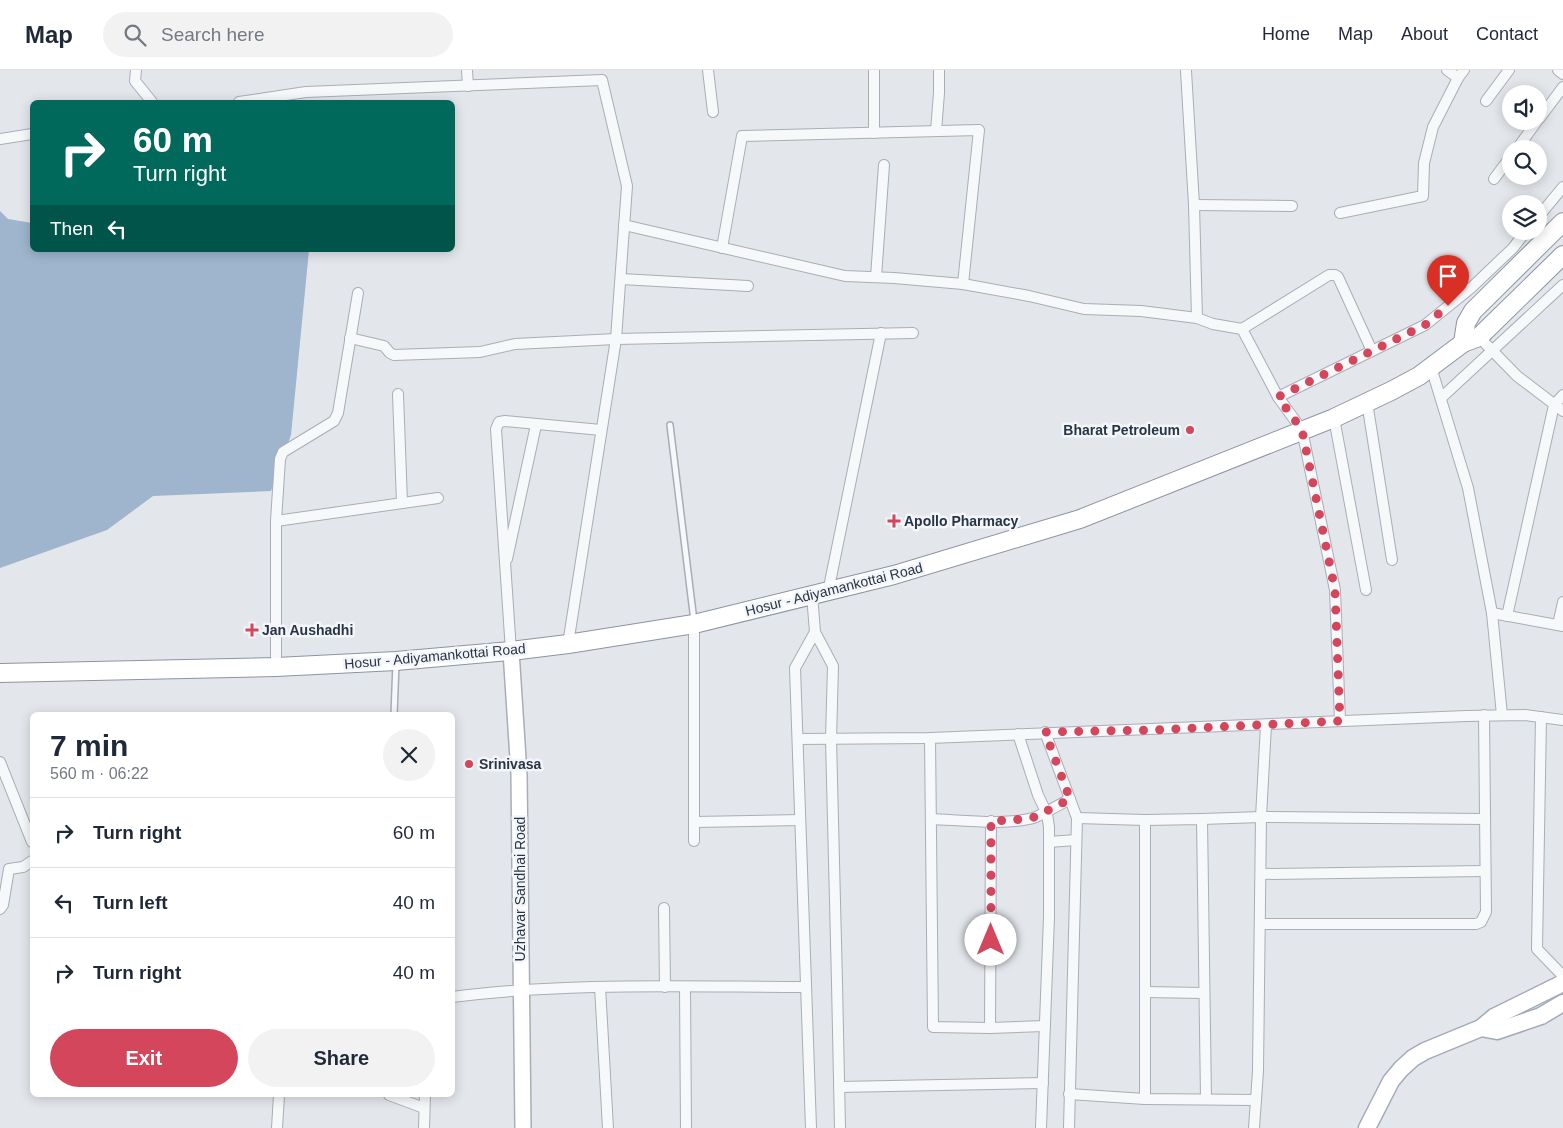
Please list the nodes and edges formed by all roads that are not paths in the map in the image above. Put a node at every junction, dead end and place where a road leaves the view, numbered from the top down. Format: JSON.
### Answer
{"nodes":[{"id":1,"x":136,"y":70,"type":"edge"},
{"id":2,"x":467,"y":70,"type":"edge"},
{"id":3,"x":708,"y":70,"type":"edge"},
{"id":4,"x":874,"y":70,"type":"edge"},
{"id":5,"x":939,"y":70,"type":"edge"},
{"id":6,"x":1447,"y":70,"type":"edge"},
{"id":7,"x":1509,"y":70,"type":"edge"},
{"id":8,"x":1558,"y":70,"type":"edge"},
{"id":9,"x":1186,"y":71,"type":"edge"},
{"id":10,"x":1461,"y":74,"type":"edge"},
{"id":11,"x":1563,"y":74,"type":"edge"},
{"id":12,"x":602,"y":75,"type":"edge"},
{"id":13,"x":468,"y":86,"type":"junction"},
{"id":14,"x":1563,"y":87,"type":"edge"},
{"id":15,"x":150,"y":100,"type":"edge"},
{"id":16,"x":252,"y":100,"type":"edge"},
{"id":17,"x":1486,"y":101,"type":"dead end"},
{"id":18,"x":1547,"y":108,"type":"edge"},
{"id":19,"x":713,"y":112,"type":"dead end"},
{"id":20,"x":936,"y":131,"type":"junction"},
{"id":21,"x":874,"y":133,"type":"junction"},
{"id":22,"x":30,"y":134,"type":"edge"},
{"id":23,"x":0,"y":139,"type":"edge"},
{"id":24,"x":884,"y":165,"type":"dead end"},
{"id":25,"x":1502,"y":168,"type":"edge"},
{"id":26,"x":1494,"y":179,"type":"dead end"},
{"id":27,"x":1563,"y":187,"type":"edge"},
{"id":28,"x":1194,"y":205,"type":"junction"},
{"id":29,"x":1292,"y":206,"type":"dead end"},
{"id":30,"x":1547,"y":206,"type":"edge"},
{"id":31,"x":1340,"y":213,"type":"dead end"},
{"id":32,"x":1563,"y":222,"type":"edge"},
{"id":33,"x":624,"y":224,"type":"junction"},
{"id":34,"x":1519,"y":240,"type":"edge"},
{"id":35,"x":722,"y":248,"type":"junction"},
{"id":36,"x":1563,"y":254,"type":"edge"},
{"id":37,"x":876,"y":277,"type":"junction"},
{"id":38,"x":621,"y":279,"type":"junction"},
{"id":39,"x":963,"y":284,"type":"junction"},
{"id":40,"x":1563,"y":285,"type":"edge"},
{"id":41,"x":748,"y":286,"type":"dead end"},
{"id":42,"x":1472,"y":287,"type":"junction"},
{"id":43,"x":358,"y":293,"type":"dead end"},
{"id":44,"x":1484,"y":301,"type":"junction"},
{"id":45,"x":1197,"y":318,"type":"junction"},
{"id":46,"x":1242,"y":329,"type":"junction"},
{"id":47,"x":881,"y":333,"type":"junction"},
{"id":48,"x":913,"y":333,"type":"dead end"},
{"id":49,"x":350,"y":338,"type":"junction"},
{"id":50,"x":616,"y":339,"type":"junction"},
{"id":51,"x":1471,"y":340,"type":"junction"},
{"id":52,"x":1372,"y":351,"type":"junction"},
{"id":53,"x":1492,"y":351,"type":"junction"},
{"id":54,"x":1431,"y":367,"type":"junction"},
{"id":55,"x":398,"y":394,"type":"dead end"},
{"id":56,"x":1563,"y":395,"type":"edge"},
{"id":57,"x":1278,"y":397,"type":"junction"},
{"id":58,"x":1440,"y":398,"type":"junction"},
{"id":59,"x":1367,"y":402,"type":"junction"},
{"id":60,"x":1559,"y":408,"type":"edge"},
{"id":61,"x":1334,"y":418,"type":"junction"},
{"id":62,"x":536,"y":425,"type":"junction"},
{"id":63,"x":670,"y":425,"type":"dead end"},
{"id":64,"x":601,"y":430,"type":"junction"},
{"id":65,"x":1302,"y":430,"type":"junction"},
{"id":66,"x":438,"y":498,"type":"dead end"},
{"id":67,"x":402,"y":503,"type":"junction"},
{"id":68,"x":276,"y":521,"type":"junction"},
{"id":69,"x":1392,"y":560,"type":"dead end"},
{"id":70,"x":504,"y":573,"type":"junction"},
{"id":71,"x":1366,"y":590,"type":"dead end"},
{"id":72,"x":820,"y":594,"type":"junction"},
{"id":73,"x":1563,"y":602,"type":"edge"},
{"id":74,"x":1492,"y":614,"type":"junction"},
{"id":75,"x":1507,"y":616,"type":"junction"},
{"id":76,"x":694,"y":624,"type":"junction"},
{"id":77,"x":1560,"y":625,"type":"edge"},
{"id":78,"x":815,"y":632,"type":"junction"},
{"id":79,"x":568,"y":644,"type":"junction"},
{"id":80,"x":510,"y":651,"type":"junction"},
{"id":81,"x":396,"y":661,"type":"junction"},
{"id":82,"x":276,"y":668,"type":"junction"},
{"id":83,"x":0,"y":673,"type":"edge"},
{"id":84,"x":394,"y":712,"type":"edge"},
{"id":85,"x":1484,"y":715,"type":"junction"},
{"id":86,"x":1502,"y":715,"type":"junction"},
{"id":87,"x":1541,"y":717,"type":"junction"},
{"id":88,"x":1563,"y":720,"type":"edge"},
{"id":89,"x":1340,"y":721,"type":"junction"},
{"id":90,"x":1266,"y":725,"type":"junction"},
{"id":91,"x":1045,"y":732,"type":"junction"},
{"id":92,"x":1018,"y":734,"type":"junction"},
{"id":93,"x":930,"y":738,"type":"junction"},
{"id":94,"x":798,"y":739,"type":"junction"},
{"id":95,"x":831,"y":739,"type":"junction"},
{"id":96,"x":0,"y":762,"type":"edge"},
{"id":97,"x":1070,"y":799,"type":"junction"},
{"id":98,"x":1046,"y":812,"type":"junction"},
{"id":99,"x":1262,"y":817,"type":"junction"},
{"id":100,"x":1076,"y":818,"type":"junction"},
{"id":101,"x":932,"y":819,"type":"junction"},
{"id":102,"x":1202,"y":819,"type":"junction"},
{"id":103,"x":1485,"y":819,"type":"junction"},
{"id":104,"x":800,"y":820,"type":"junction"},
{"id":105,"x":1145,"y":820,"type":"junction"},
{"id":106,"x":991,"y":821,"type":"junction"},
{"id":107,"x":694,"y":822,"type":"junction"},
{"id":108,"x":30,"y":837,"type":"edge"},
{"id":109,"x":1076,"y":840,"type":"junction"},
{"id":110,"x":694,"y":841,"type":"dead end"},
{"id":111,"x":1049,"y":842,"type":"junction"},
{"id":112,"x":30,"y":862,"type":"edge"},
{"id":113,"x":4,"y":869,"type":"edge"},
{"id":114,"x":1485,"y":871,"type":"junction"},
{"id":115,"x":1261,"y":874,"type":"junction"},
{"id":116,"x":664,"y":908,"type":"dead end"},
{"id":117,"x":0,"y":909,"type":"edge"},
{"id":118,"x":1260,"y":924,"type":"junction"},
{"id":119,"x":1563,"y":976,"type":"edge"},
{"id":120,"x":1563,"y":983,"type":"edge"},
{"id":121,"x":600,"y":987,"type":"junction"},
{"id":122,"x":665,"y":987,"type":"junction"},
{"id":123,"x":686,"y":987,"type":"junction"},
{"id":124,"x":806,"y":987,"type":"junction"},
{"id":125,"x":521,"y":990,"type":"junction"},
{"id":126,"x":1145,"y":992,"type":"junction"},
{"id":127,"x":1204,"y":993,"type":"junction"},
{"id":128,"x":455,"y":997,"type":"edge"},
{"id":129,"x":1563,"y":1003,"type":"edge"},
{"id":130,"x":1045,"y":1026,"type":"junction"},
{"id":131,"x":990,"y":1028,"type":"junction"},
{"id":132,"x":1481,"y":1028,"type":"junction"},
{"id":133,"x":1043,"y":1083,"type":"junction"},
{"id":134,"x":839,"y":1087,"type":"junction"},
{"id":135,"x":1069,"y":1094,"type":"junction"},
{"id":136,"x":279,"y":1097,"type":"edge"},
{"id":137,"x":394,"y":1097,"type":"edge"},
{"id":138,"x":425,"y":1097,"type":"edge"},
{"id":139,"x":1144,"y":1099,"type":"junction"},
{"id":140,"x":1206,"y":1099,"type":"junction"},
{"id":141,"x":1256,"y":1100,"type":"junction"},
{"id":142,"x":424,"y":1108,"type":"junction"},
{"id":143,"x":277,"y":1128,"type":"edge"},
{"id":144,"x":424,"y":1128,"type":"edge"},
{"id":145,"x":523,"y":1128,"type":"edge"},
{"id":146,"x":608,"y":1128,"type":"edge"},
{"id":147,"x":686,"y":1128,"type":"edge"},
{"id":148,"x":811,"y":1128,"type":"edge"},
{"id":149,"x":840,"y":1128,"type":"edge"},
{"id":150,"x":1041,"y":1128,"type":"edge"},
{"id":151,"x":1069,"y":1128,"type":"edge"},
{"id":152,"x":1254,"y":1128,"type":"edge"},
{"id":153,"x":1367,"y":1128,"type":"edge"}],
"edges":[{"from":1,"to":15,"type":"street"},
{"from":2,"to":13,"type":"street"},
{"from":3,"to":19,"type":"street"},
{"from":4,"to":21,"type":"street"},
{"from":5,"to":20,"type":"street"},
{"from":6,"to":10,"type":"street"},
{"from":7,"to":17,"type":"street"},
{"from":8,"to":11,"type":"street"},
{"from":9,"to":28,"type":"street"},
{"from":10,"to":31,"type":"street"},
{"from":12,"to":13,"type":"street"},
{"from":12,"to":33,"type":"street"},
{"from":13,"to":16,"type":"street"},
{"from":14,"to":18,"type":"street"},
{"from":20,"to":21,"type":"street"},
{"from":20,"to":39,"type":"street"},
{"from":21,"to":35,"type":"street"},
{"from":22,"to":23,"type":"street"},
{"from":24,"to":37,"type":"street"},
{"from":25,"to":26,"type":"street"},
{"from":27,"to":30,"type":"street"},
{"from":28,"to":29,"type":"street"},
{"from":28,"to":45,"type":"street"},
{"from":32,"to":44,"type":"highway"},
{"from":33,"to":35,"type":"street"},
{"from":33,"to":38,"type":"street"},
{"from":34,"to":42,"type":"street"},
{"from":35,"to":37,"type":"street"},
{"from":36,"to":51,"type":"highway","name":"Hosur - Adiyamankottai Road"},
{"from":37,"to":39,"type":"street"},
{"from":38,"to":41,"type":"street"},
{"from":38,"to":50,"type":"street"},
{"from":39,"to":45,"type":"street"},
{"from":40,"to":53,"type":"street"},
{"from":42,"to":44,"type":"street"},
{"from":42,"to":52,"type":"street"},
{"from":43,"to":49,"type":"street"},
{"from":44,"to":51,"type":"highway"},
{"from":45,"to":46,"type":"street"},
{"from":46,"to":52,"type":"street"},
{"from":46,"to":57,"type":"street"},
{"from":47,"to":48,"type":"street"},
{"from":47,"to":50,"type":"street"},
{"from":47,"to":72,"type":"street"},
{"from":49,"to":50,"type":"street"},
{"from":49,"to":68,"type":"street"},
{"from":50,"to":64,"type":"street"},
{"from":51,"to":53,"type":"street"},
{"from":51,"to":54,"type":"highway","name":"Hosur - Adiyamankottai Road"},
{"from":52,"to":57,"type":"street"},
{"from":53,"to":58,"type":"street"},
{"from":53,"to":60,"type":"street"},
{"from":54,"to":58,"type":"street"},
{"from":54,"to":59,"type":"highway","name":"Hosur - Adiyamankottai Road"},
{"from":55,"to":67,"type":"street"},
{"from":56,"to":60,"type":"street"},
{"from":57,"to":65,"type":"street"},
{"from":58,"to":74,"type":"street"},
{"from":59,"to":61,"type":"highway","name":"Hosur - Adiyamankottai Road"},
{"from":59,"to":69,"type":"street"},
{"from":60,"to":75,"type":"street"},
{"from":61,"to":65,"type":"highway","name":"Hosur - Adiyamankottai Road"},
{"from":61,"to":71,"type":"street"},
{"from":62,"to":64,"type":"street"},
{"from":62,"to":70,"type":"street"},
{"from":62,"to":70,"type":"street"},
{"from":63,"to":76,"type":"lane"},
{"from":64,"to":79,"type":"street"},
{"from":65,"to":72,"type":"highway","name":"Hosur - Adiyamankottai Road"},
{"from":65,"to":89,"type":"street"},
{"from":66,"to":67,"type":"street"},
{"from":67,"to":68,"type":"street"},
{"from":68,"to":82,"type":"street"},
{"from":70,"to":80,"type":"street"},
{"from":72,"to":76,"type":"highway","name":"Hosur - Adiyamankottai Road"},
{"from":72,"to":78,"type":"street"},
{"from":73,"to":77,"type":"street"},
{"from":74,"to":75,"type":"street"},
{"from":74,"to":86,"type":"street"},
{"from":75,"to":77,"type":"street"},
{"from":76,"to":79,"type":"highway","name":"Hosur - Adiyamankottai Road"},
{"from":76,"to":107,"type":"street"},
{"from":78,"to":94,"type":"street"},
{"from":78,"to":95,"type":"street"},
{"from":79,"to":80,"type":"highway","name":"Hosur - Adiyamankottai Road"},
{"from":80,"to":81,"type":"highway","name":"Hosur - Adiyamankottai Road"},
{"from":80,"to":125,"type":"main road","name":"Uzhavar Sandhai Road"},
{"from":81,"to":82,"type":"highway","name":"Hosur - Adiyamankottai Road"},
{"from":81,"to":84,"type":"lane"},
{"from":82,"to":83,"type":"highway","name":"Hosur - Adiyamankottai Road"},
{"from":85,"to":86,"type":"street"},
{"from":85,"to":89,"type":"street"},
{"from":85,"to":103,"type":"street"},
{"from":86,"to":87,"type":"street"},
{"from":87,"to":88,"type":"street"},
{"from":87,"to":119,"type":"street"},
{"from":89,"to":90,"type":"street"},
{"from":90,"to":91,"type":"street"},
{"from":90,"to":99,"type":"street"},
{"from":91,"to":92,"type":"street"},
{"from":91,"to":97,"type":"street"},
{"from":92,"to":93,"type":"street"},
{"from":92,"to":98,"type":"street"},
{"from":93,"to":95,"type":"street"},
{"from":93,"to":101,"type":"street"},
{"from":94,"to":95,"type":"street"},
{"from":94,"to":104,"type":"street"},
{"from":95,"to":134,"type":"street"},
{"from":96,"to":108,"type":"street"},
{"from":97,"to":98,"type":"street"},
{"from":97,"to":100,"type":"street"},
{"from":98,"to":106,"type":"street"},
{"from":98,"to":111,"type":"street"},
{"from":99,"to":102,"type":"street"},
{"from":99,"to":103,"type":"street"},
{"from":99,"to":115,"type":"street"},
{"from":100,"to":105,"type":"street"},
{"from":100,"to":109,"type":"street"},
{"from":101,"to":106,"type":"street"},
{"from":101,"to":131,"type":"street"},
{"from":102,"to":105,"type":"street"},
{"from":102,"to":127,"type":"street"},
{"from":103,"to":114,"type":"street"},
{"from":104,"to":107,"type":"street"},
{"from":104,"to":124,"type":"street"},
{"from":105,"to":126,"type":"street"},
{"from":106,"to":131,"type":"street"},
{"from":107,"to":110,"type":"street"},
{"from":109,"to":111,"type":"street"},
{"from":109,"to":135,"type":"street"},
{"from":111,"to":130,"type":"street"},
{"from":112,"to":113,"type":"street"},
{"from":113,"to":117,"type":"street"},
{"from":114,"to":115,"type":"street"},
{"from":114,"to":118,"type":"street"},
{"from":115,"to":118,"type":"street"},
{"from":116,"to":122,"type":"street"},
{"from":118,"to":141,"type":"street"},
{"from":120,"to":132,"type":"main road"},
{"from":121,"to":122,"type":"street"},
{"from":121,"to":125,"type":"street"},
{"from":121,"to":146,"type":"street"},
{"from":122,"to":123,"type":"street"},
{"from":123,"to":124,"type":"street"},
{"from":123,"to":147,"type":"street"},
{"from":124,"to":148,"type":"street"},
{"from":125,"to":128,"type":"street"},
{"from":125,"to":145,"type":"main road","name":"Uzhavar Sandhai Road"},
{"from":126,"to":127,"type":"street"},
{"from":126,"to":139,"type":"street"},
{"from":127,"to":140,"type":"street"},
{"from":129,"to":132,"type":"main road"},
{"from":130,"to":131,"type":"street"},
{"from":130,"to":133,"type":"street"},
{"from":132,"to":153,"type":"main road"},
{"from":133,"to":134,"type":"street"},
{"from":133,"to":150,"type":"street"},
{"from":134,"to":149,"type":"street"},
{"from":135,"to":139,"type":"street"},
{"from":135,"to":151,"type":"street"},
{"from":136,"to":143,"type":"street"},
{"from":137,"to":142,"type":"street"},
{"from":138,"to":142,"type":"street"},
{"from":139,"to":140,"type":"street"},
{"from":140,"to":141,"type":"street"},
{"from":141,"to":152,"type":"street"},
{"from":142,"to":144,"type":"street"}]}
